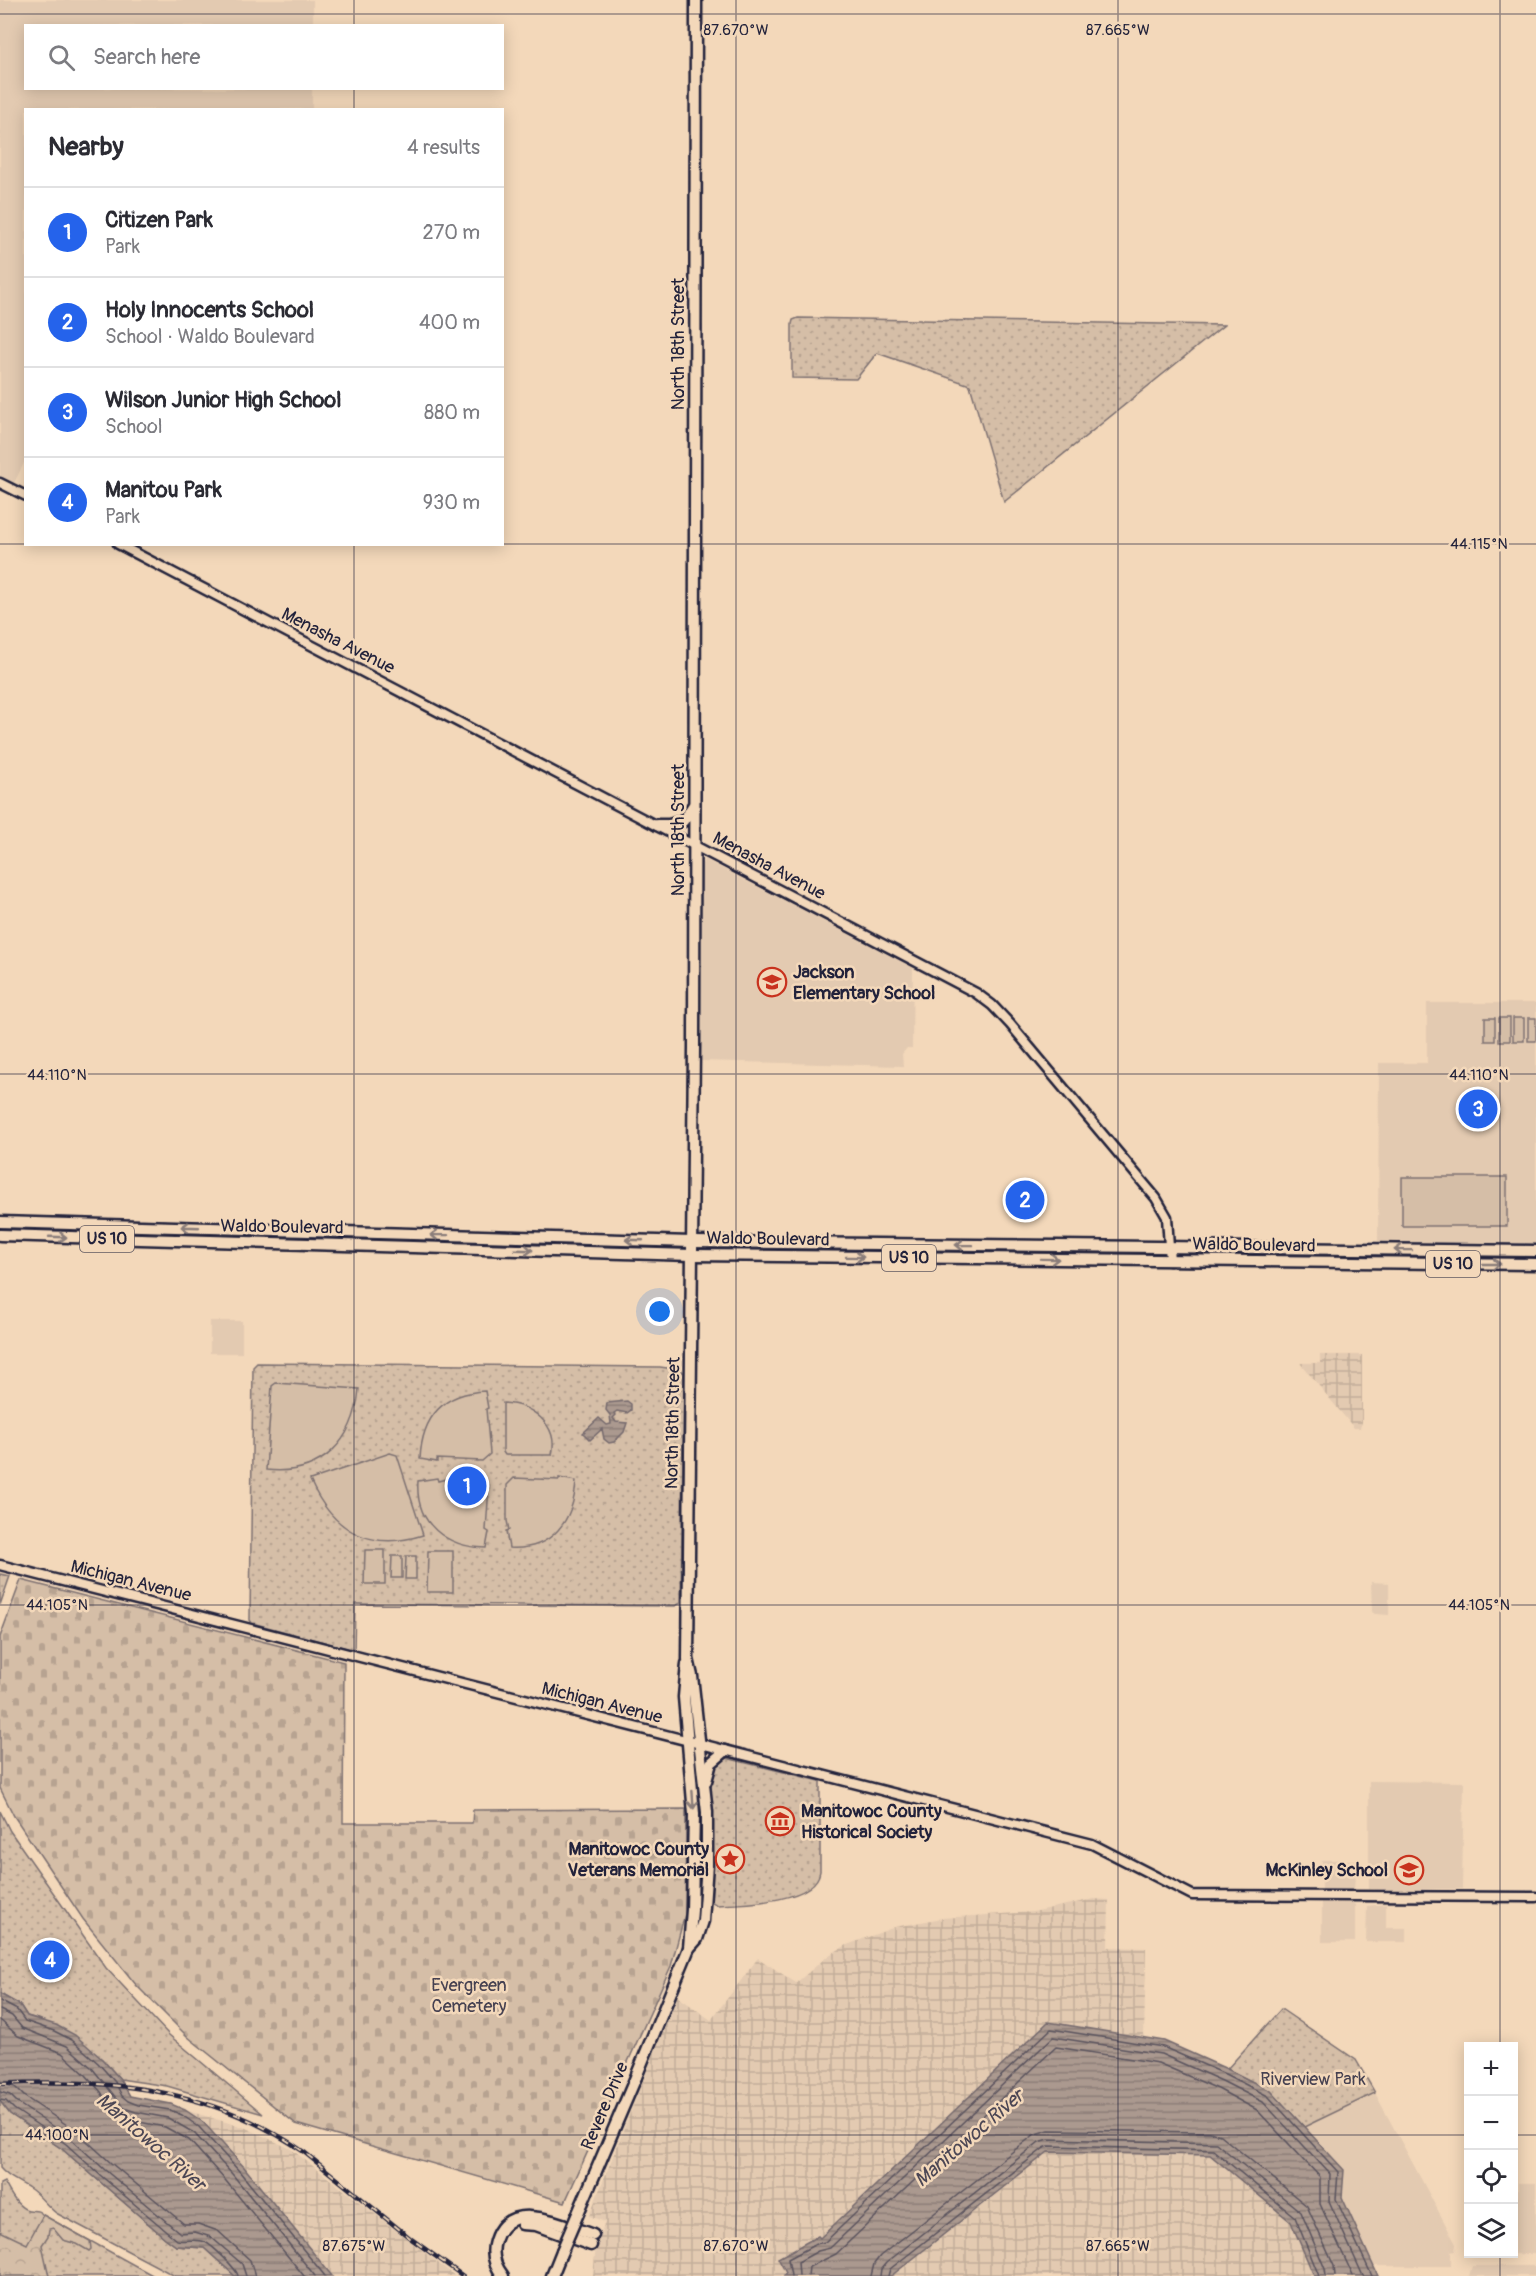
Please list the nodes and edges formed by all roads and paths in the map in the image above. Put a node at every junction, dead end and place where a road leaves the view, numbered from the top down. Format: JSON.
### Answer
{"nodes":[{"id":1,"x":696,"y":0,"type":"edge"},
{"id":2,"x":0,"y":483,"type":"edge"},
{"id":3,"x":24,"y":495,"type":"edge"},
{"id":4,"x":122,"y":546,"type":"edge"},
{"id":5,"x":694,"y":803,"type":"junction"},
{"id":6,"x":657,"y":825,"type":"junction"},
{"id":7,"x":694,"y":844,"type":"junction"},
{"id":8,"x":0,"y":1222,"type":"edge"},
{"id":9,"x":0,"y":1235,"type":"edge"},
{"id":10,"x":692,"y":1242,"type":"junction"},
{"id":11,"x":1170,"y":1247,"type":"junction"},
{"id":12,"x":1536,"y":1251,"type":"edge"},
{"id":13,"x":692,"y":1255,"type":"junction"},
{"id":14,"x":1170,"y":1260,"type":"junction"},
{"id":15,"x":1536,"y":1264,"type":"edge"},
{"id":16,"x":0,"y":1565,"type":"edge"},
{"id":17,"x":688,"y":1659,"type":"junction"},
{"id":18,"x":687,"y":1742,"type":"junction"},
{"id":19,"x":700,"y":1745,"type":"junction"},
{"id":20,"x":725,"y":1751,"type":"junction"},
{"id":21,"x":704,"y":1790,"type":"junction"},
{"id":22,"x":1536,"y":1897,"type":"edge"},
{"id":23,"x":705,"y":1909,"type":"joint"},
{"id":24,"x":692,"y":1910,"type":"joint"},
{"id":25,"x":689,"y":1948,"type":"junction"},
{"id":26,"x":554,"y":2272,"type":"edge"},
{"id":27,"x":503,"y":2276,"type":"edge"},
{"id":28,"x":513,"y":2276,"type":"edge"},
{"id":29,"x":543,"y":2276,"type":"edge"}],
"edges":[{"from":1,"to":5,"type":"main road","name":"North 18th Street"},
{"from":2,"to":3,"type":"street"},
{"from":4,"to":6,"type":"street","name":"Menasha Avenue"},
{"from":5,"to":6,"type":"main road"},
{"from":5,"to":7,"type":"main road","name":"North 18th Street"},
{"from":6,"to":7,"type":"street","name":"Menasha Avenue"},
{"from":7,"to":10,"type":"main road","name":"North 18th Street"},
{"from":7,"to":11,"type":"street","name":"Menasha Avenue"},
{"from":10,"to":8,"type":"main road","name":"Waldo Boulevard","number":"US 10","one_way":true},
{"from":9,"to":13,"type":"main road","name":"Waldo Boulevard","number":"US 10","one_way":true},
{"from":11,"to":10,"type":"main road","name":"Waldo Boulevard","number":"US 10","one_way":true},
{"from":10,"to":13,"type":"main road","name":"North 18th Street"},
{"from":12,"to":11,"type":"main road","name":"Waldo Boulevard","number":"US 10","one_way":true},
{"from":11,"to":14,"type":"street","name":"Menasha Avenue"},
{"from":13,"to":14,"type":"main road","name":"Waldo Boulevard","number":"US 10","one_way":true},
{"from":13,"to":17,"type":"main road","name":"North 18th Street"},
{"from":14,"to":15,"type":"main road","name":"Waldo Boulevard","number":"US 10","one_way":true},
{"from":16,"to":18,"type":"street","name":"Michigan Avenue"},
{"from":17,"to":18,"type":"main road","name":"North 18th Street"},
{"from":17,"to":19,"type":"main road","name":"North 18th Street"},
{"from":18,"to":19,"type":"street","name":"Michigan Avenue"},
{"from":18,"to":24,"type":"main road","name":"North 18th Street","one_way":true},
{"from":19,"to":20,"type":"street","name":"Michigan Avenue"},
{"from":19,"to":21,"type":"main road","name":"North 18th Street"},
{"from":20,"to":21,"type":"main road"},
{"from":20,"to":22,"type":"street","name":"Michigan Avenue"},
{"from":21,"to":23,"type":"main road","name":"North 18th Street"},
{"from":23,"to":25,"type":"main road","name":"Revere Drive"},
{"from":24,"to":25,"type":"main road","name":"Revere Drive"},
{"from":25,"to":26,"type":"main road","name":"Revere Drive","bridge":true},
{"from":26,"to":29,"type":"main road"},
{"from":27,"to":28,"type":"main road"}]}
